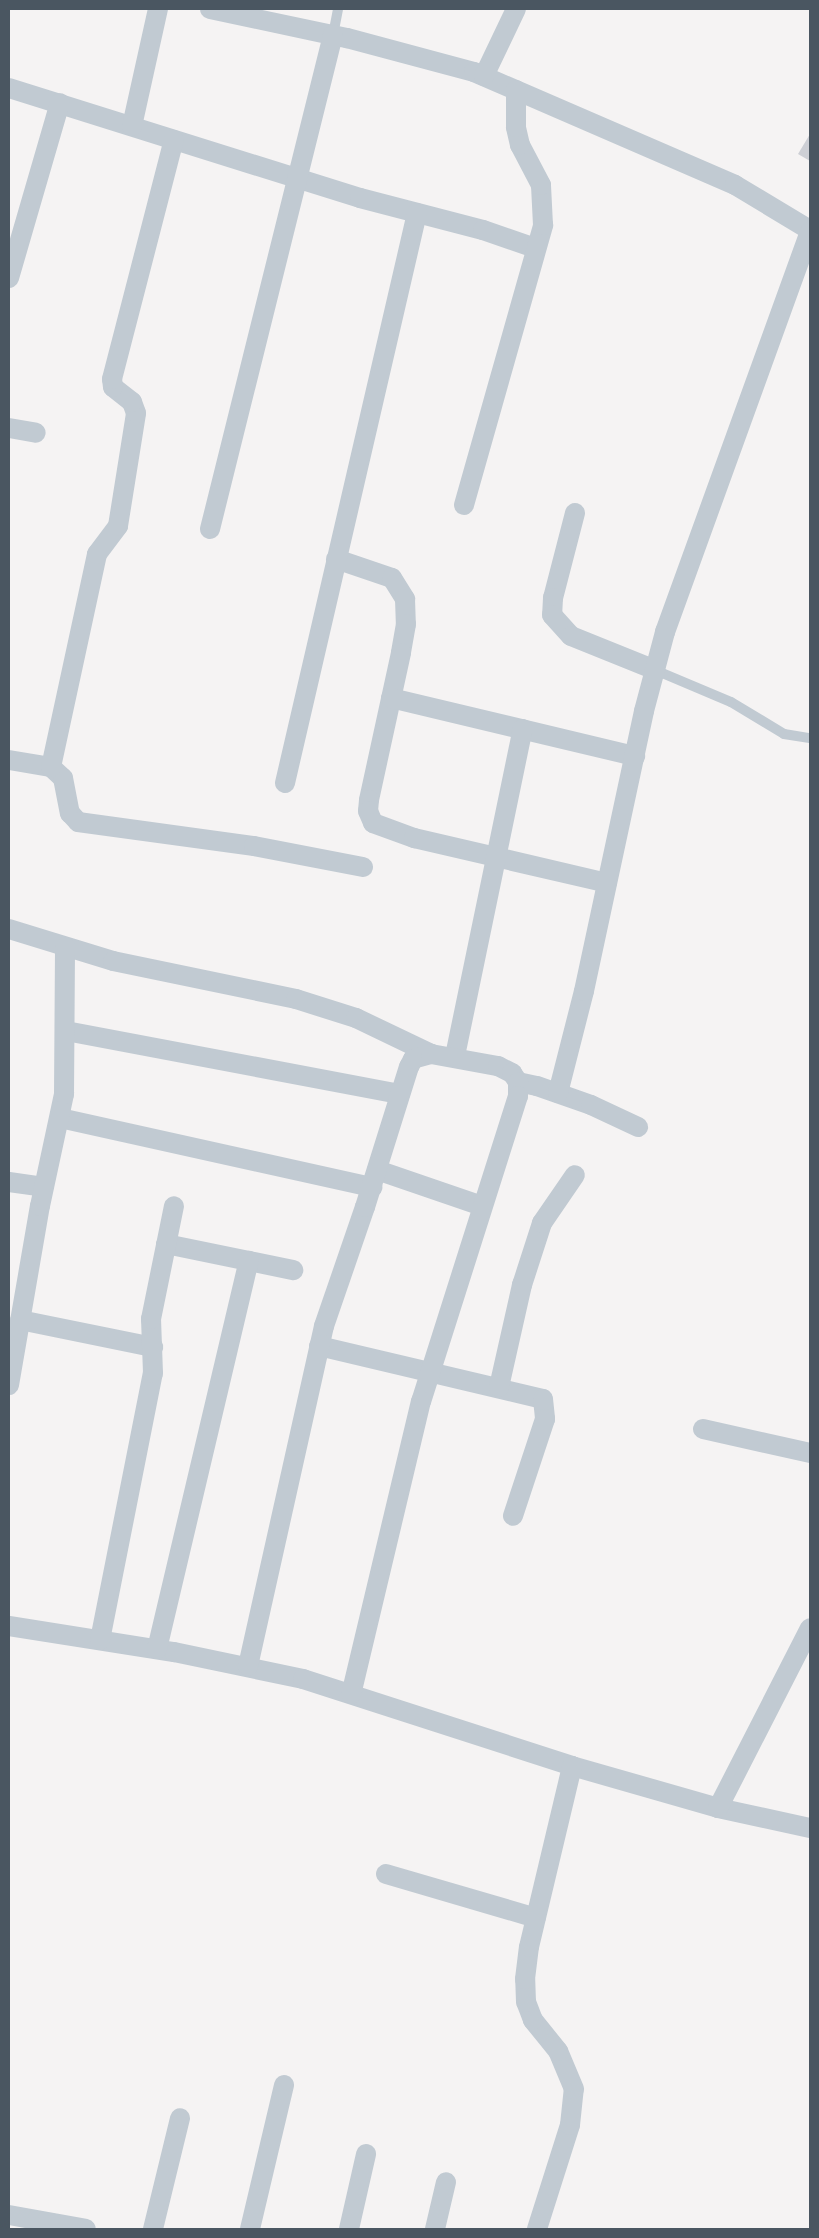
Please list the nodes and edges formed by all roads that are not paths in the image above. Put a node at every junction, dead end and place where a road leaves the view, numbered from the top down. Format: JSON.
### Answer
{"nodes":[{"id":1,"x":158,"y":9,"type":"edge"},
{"id":2,"x":210,"y":9,"type":"edge"},
{"id":3,"x":338,"y":9,"type":"edge"},
{"id":4,"x":516,"y":9,"type":"edge"},
{"id":5,"x":333,"y":35,"type":"junction"},
{"id":6,"x":484,"y":76,"type":"junction"},
{"id":7,"x":9,"y":88,"type":"edge"},
{"id":8,"x":516,"y":90,"type":"junction"},
{"id":9,"x":60,"y":103,"type":"junction"},
{"id":10,"x":132,"y":126,"type":"junction"},
{"id":11,"x":174,"y":140,"type":"junction"},
{"id":12,"x":298,"y":179,"type":"junction"},
{"id":13,"x":417,"y":213,"type":"junction"},
{"id":14,"x":810,"y":231,"type":"edge"},
{"id":15,"x":535,"y":248,"type":"junction"},
{"id":16,"x":9,"y":278,"type":"edge"},
{"id":17,"x":9,"y":428,"type":"edge"},
{"id":18,"x":36,"y":433,"type":"dead end"},
{"id":19,"x":464,"y":505,"type":"dead end"},
{"id":20,"x":575,"y":513,"type":"dead end"},
{"id":21,"x":210,"y":529,"type":"dead end"},
{"id":22,"x":336,"y":559,"type":"junction"},
{"id":23,"x":655,"y":670,"type":"junction"},
{"id":24,"x":391,"y":698,"type":"junction"},
{"id":25,"x":523,"y":729,"type":"junction"},
{"id":26,"x":810,"y":738,"type":"edge"},
{"id":27,"x":635,"y":756,"type":"junction"},
{"id":28,"x":9,"y":760,"type":"edge"},
{"id":29,"x":51,"y":767,"type":"junction"},
{"id":30,"x":285,"y":784,"type":"dead end"},
{"id":31,"x":496,"y":858,"type":"junction"},
{"id":32,"x":362,"y":867,"type":"dead end"},
{"id":33,"x":607,"y":882,"type":"junction"},
{"id":34,"x":9,"y":929,"type":"edge"},
{"id":35,"x":65,"y":947,"type":"junction"},
{"id":36,"x":66,"y":1031,"type":"junction"},
{"id":37,"x":431,"y":1054,"type":"junction"},
{"id":38,"x":455,"y":1056,"type":"junction"},
{"id":39,"x":518,"y":1082,"type":"junction"},
{"id":40,"x":558,"y":1093,"type":"junction"},
{"id":41,"x":400,"y":1094,"type":"junction"},
{"id":42,"x":60,"y":1118,"type":"junction"},
{"id":43,"x":638,"y":1127,"type":"dead end"},
{"id":44,"x":575,"y":1175,"type":"dead end"},
{"id":45,"x":374,"y":1179,"type":"junction"},
{"id":46,"x":9,"y":1182,"type":"edge"},
{"id":47,"x":44,"y":1187,"type":"junction"},
{"id":48,"x":174,"y":1206,"type":"dead end"},
{"id":49,"x":482,"y":1206,"type":"junction"},
{"id":50,"x":166,"y":1244,"type":"junction"},
{"id":51,"x":249,"y":1261,"type":"junction"},
{"id":52,"x":293,"y":1270,"type":"dead end"},
{"id":53,"x":20,"y":1320,"type":"junction"},
{"id":54,"x":319,"y":1346,"type":"junction"},
{"id":55,"x":153,"y":1347,"type":"junction"},
{"id":56,"x":430,"y":1372,"type":"junction"},
{"id":57,"x":9,"y":1385,"type":"edge"},
{"id":58,"x":499,"y":1387,"type":"junction"},
{"id":59,"x":703,"y":1429,"type":"dead end"},
{"id":60,"x":810,"y":1453,"type":"edge"},
{"id":61,"x":513,"y":1516,"type":"dead end"},
{"id":62,"x":9,"y":1626,"type":"edge"},
{"id":63,"x":810,"y":1628,"type":"edge"},
{"id":64,"x":100,"y":1640,"type":"junction"},
{"id":65,"x":157,"y":1649,"type":"junction"},
{"id":66,"x":248,"y":1666,"type":"junction"},
{"id":67,"x":351,"y":1694,"type":"junction"},
{"id":68,"x":572,"y":1766,"type":"junction"},
{"id":69,"x":718,"y":1808,"type":"junction"},
{"id":70,"x":810,"y":1828,"type":"edge"},
{"id":71,"x":386,"y":1874,"type":"dead end"},
{"id":72,"x":536,"y":1918,"type":"junction"},
{"id":73,"x":284,"y":2085,"type":"dead end"},
{"id":74,"x":180,"y":2118,"type":"dead end"},
{"id":75,"x":366,"y":2154,"type":"dead end"},
{"id":76,"x":446,"y":2182,"type":"dead end"},
{"id":77,"x":9,"y":2215,"type":"edge"},
{"id":78,"x":86,"y":2229,"type":"edge"},
{"id":79,"x":153,"y":2229,"type":"edge"},
{"id":80,"x":250,"y":2229,"type":"edge"},
{"id":81,"x":349,"y":2229,"type":"edge"},
{"id":82,"x":435,"y":2229,"type":"edge"},
{"id":83,"x":537,"y":2229,"type":"edge"}],
"edges":[{"from":1,"to":10,"type":"street"},
{"from":2,"to":5,"type":"street"},
{"from":3,"to":5,"type":"lane"},
{"from":4,"to":6,"type":"street"},
{"from":5,"to":6,"type":"street"},
{"from":5,"to":12,"type":"street"},
{"from":6,"to":8,"type":"street"},
{"from":7,"to":9,"type":"street"},
{"from":8,"to":14,"type":"street"},
{"from":8,"to":15,"type":"street"},
{"from":9,"to":10,"type":"street"},
{"from":9,"to":16,"type":"street"},
{"from":10,"to":11,"type":"street"},
{"from":11,"to":12,"type":"street"},
{"from":11,"to":29,"type":"street"},
{"from":12,"to":13,"type":"street"},
{"from":12,"to":21,"type":"street"},
{"from":13,"to":15,"type":"street"},
{"from":13,"to":22,"type":"street"},
{"from":14,"to":23,"type":"street"},
{"from":15,"to":19,"type":"street"},
{"from":17,"to":18,"type":"street"},
{"from":20,"to":23,"type":"street"},
{"from":22,"to":24,"type":"street"},
{"from":22,"to":30,"type":"street"},
{"from":23,"to":26,"type":"lane"},
{"from":23,"to":27,"type":"street"},
{"from":24,"to":25,"type":"street"},
{"from":24,"to":31,"type":"street"},
{"from":25,"to":27,"type":"street"},
{"from":25,"to":31,"type":"street"},
{"from":27,"to":33,"type":"street"},
{"from":28,"to":29,"type":"street"},
{"from":29,"to":32,"type":"street"},
{"from":31,"to":33,"type":"street"},
{"from":31,"to":38,"type":"street"},
{"from":33,"to":40,"type":"street"},
{"from":34,"to":35,"type":"street"},
{"from":35,"to":36,"type":"street"},
{"from":35,"to":37,"type":"street"},
{"from":36,"to":41,"type":"street"},
{"from":36,"to":42,"type":"street"},
{"from":37,"to":38,"type":"street"},
{"from":37,"to":41,"type":"street"},
{"from":38,"to":39,"type":"street"},
{"from":39,"to":40,"type":"street"},
{"from":39,"to":49,"type":"street"},
{"from":40,"to":43,"type":"street"},
{"from":41,"to":45,"type":"street"},
{"from":42,"to":45,"type":"street"},
{"from":42,"to":47,"type":"street"},
{"from":44,"to":58,"type":"street"},
{"from":45,"to":49,"type":"street"},
{"from":45,"to":54,"type":"street"},
{"from":46,"to":47,"type":"street"},
{"from":47,"to":53,"type":"street"},
{"from":48,"to":50,"type":"street"},
{"from":49,"to":56,"type":"street"},
{"from":50,"to":51,"type":"street"},
{"from":50,"to":55,"type":"street"},
{"from":51,"to":52,"type":"street"},
{"from":51,"to":65,"type":"street"},
{"from":53,"to":55,"type":"street"},
{"from":53,"to":57,"type":"street"},
{"from":54,"to":56,"type":"street"},
{"from":54,"to":66,"type":"street"},
{"from":55,"to":64,"type":"street"},
{"from":56,"to":58,"type":"street"},
{"from":56,"to":67,"type":"street"},
{"from":58,"to":61,"type":"street"},
{"from":59,"to":60,"type":"street"},
{"from":62,"to":64,"type":"street"},
{"from":63,"to":69,"type":"street"},
{"from":64,"to":65,"type":"street"},
{"from":65,"to":66,"type":"street"},
{"from":66,"to":67,"type":"street"},
{"from":67,"to":68,"type":"street"},
{"from":68,"to":69,"type":"street"},
{"from":68,"to":72,"type":"street"},
{"from":69,"to":70,"type":"street"},
{"from":71,"to":72,"type":"street"},
{"from":72,"to":83,"type":"street"},
{"from":73,"to":80,"type":"street"},
{"from":74,"to":79,"type":"street"},
{"from":75,"to":81,"type":"street"},
{"from":76,"to":82,"type":"street"},
{"from":77,"to":78,"type":"street"}]}
